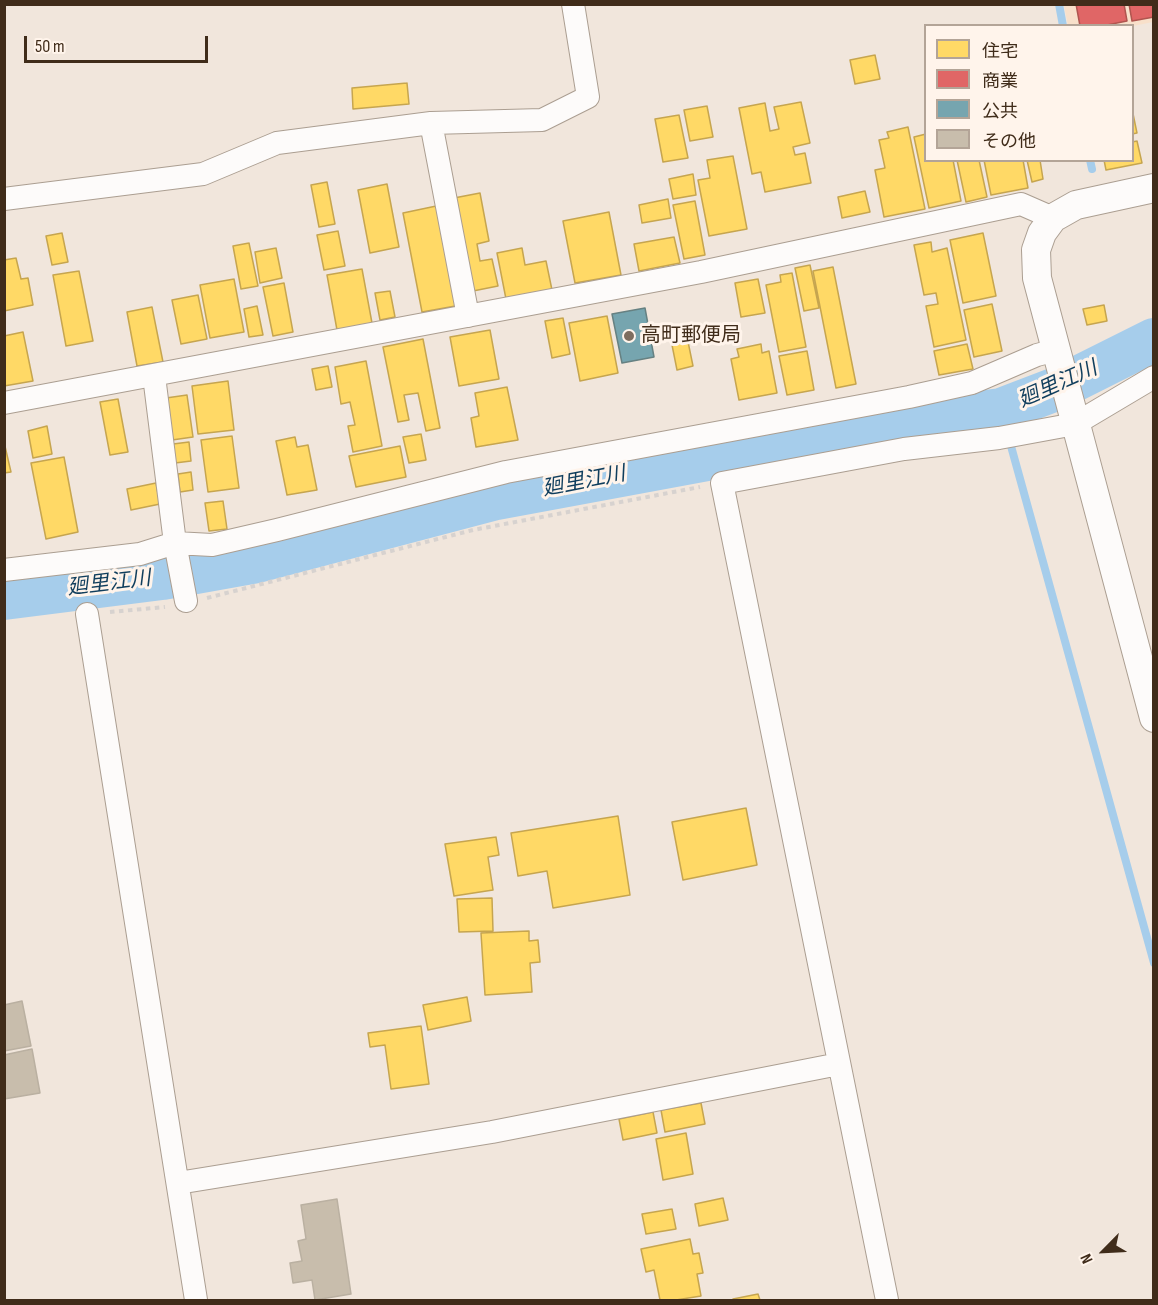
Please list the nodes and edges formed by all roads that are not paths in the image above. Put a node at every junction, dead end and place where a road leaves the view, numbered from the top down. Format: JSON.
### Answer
{"nodes":[{"id":1,"x":573,"y":4,"type":"edge"},
{"id":2,"x":431,"y":123,"type":"junction"},
{"id":3,"x":1154,"y":188,"type":"edge"},
{"id":4,"x":4,"y":199,"type":"edge"},
{"id":5,"x":1053,"y":218,"type":"junction"},
{"id":6,"x":468,"y":316,"type":"junction"},
{"id":7,"x":1056,"y":350,"type":"junction"},
{"id":8,"x":154,"y":376,"type":"junction"},
{"id":9,"x":1154,"y":377,"type":"edge"},
{"id":10,"x":4,"y":403,"type":"edge"},
{"id":11,"x":1075,"y":424,"type":"junction"},
{"id":12,"x":175,"y":543,"type":"junction"},
{"id":13,"x":4,"y":570,"type":"edge"},
{"id":14,"x":186,"y":601,"type":"road end"},
{"id":15,"x":87,"y":614,"type":"road end"},
{"id":16,"x":1153,"y":716,"type":"edge"},
{"id":17,"x":839,"y":1064,"type":"junction"},
{"id":18,"x":178,"y":1183,"type":"junction"},
{"id":19,"x":196,"y":1300,"type":"edge"},
{"id":20,"x":887,"y":1300,"type":"edge"}],
"edges":[{"from":1,"to":2,"type":"street"},
{"from":2,"to":4,"type":"street"},
{"from":2,"to":6,"type":"street"},
{"from":3,"to":5,"type":"street"},
{"from":5,"to":6,"type":"street"},
{"from":5,"to":7,"type":"street"},
{"from":6,"to":8,"type":"street"},
{"from":7,"to":11,"type":"street"},
{"from":7,"to":12,"type":"street"},
{"from":8,"to":10,"type":"street"},
{"from":8,"to":12,"type":"street"},
{"from":9,"to":11,"type":"street"},
{"from":11,"to":16,"type":"street"},
{"from":11,"to":17,"type":"street"},
{"from":12,"to":13,"type":"street"},
{"from":12,"to":14,"type":"street"},
{"from":15,"to":18,"type":"street"},
{"from":17,"to":18,"type":"street"},
{"from":17,"to":20,"type":"street"},
{"from":18,"to":19,"type":"street"}]}
